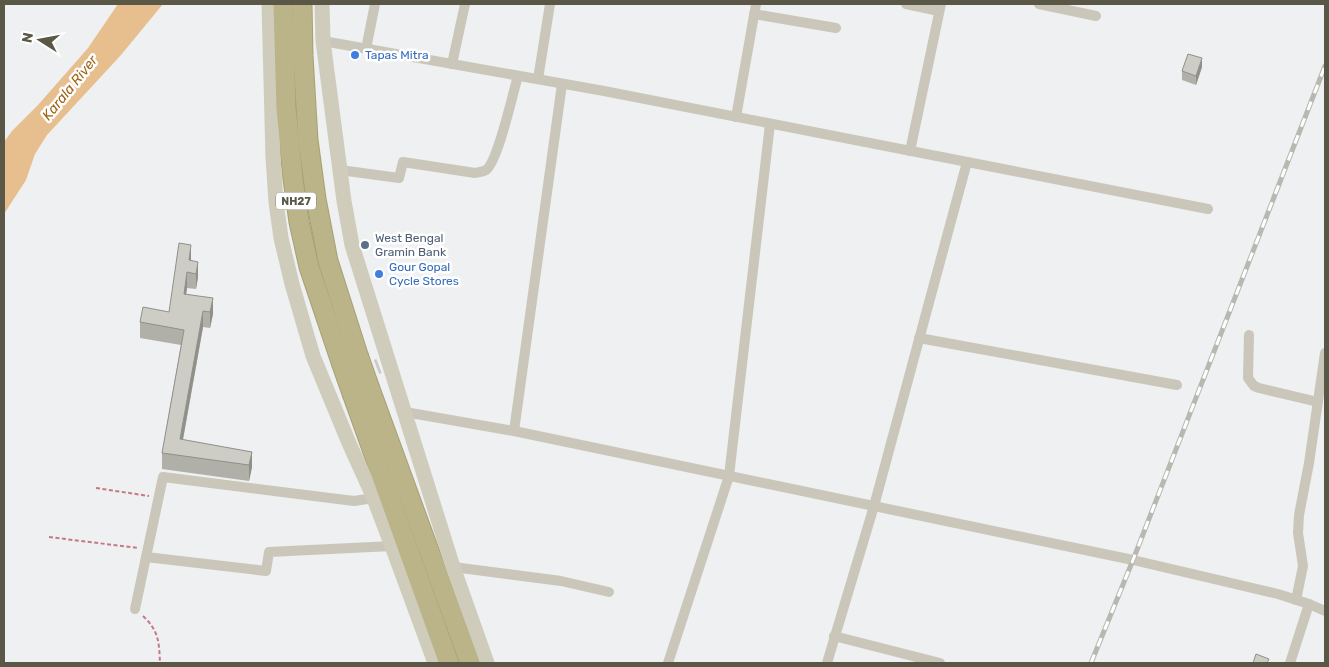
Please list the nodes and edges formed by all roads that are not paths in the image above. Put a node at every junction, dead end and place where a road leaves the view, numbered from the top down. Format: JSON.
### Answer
{"nodes":[{"id":1,"x":269,"y":4,"type":"edge"},
{"id":2,"x":283,"y":4,"type":"edge"},
{"id":3,"x":302,"y":4,"type":"edge"},
{"id":4,"x":322,"y":4,"type":"edge"},
{"id":5,"x":374,"y":4,"type":"edge"},
{"id":6,"x":465,"y":4,"type":"edge"},
{"id":7,"x":550,"y":4,"type":"edge"},
{"id":8,"x":906,"y":4,"type":"edge"},
{"id":9,"x":1039,"y":4,"type":"edge"},
{"id":10,"x":940,"y":7,"type":"edge"},
{"id":11,"x":755,"y":9,"type":"edge"},
{"id":12,"x":1096,"y":16,"type":"dead end"},
{"id":13,"x":836,"y":28,"type":"dead end"},
{"id":14,"x":323,"y":41,"type":"junction"},
{"id":15,"x":366,"y":49,"type":"junction"},
{"id":16,"x":452,"y":64,"type":"junction"},
{"id":17,"x":518,"y":76,"type":"junction"},
{"id":18,"x":538,"y":79,"type":"junction"},
{"id":19,"x":562,"y":84,"type":"junction"},
{"id":20,"x":736,"y":117,"type":"junction"},
{"id":21,"x":770,"y":124,"type":"junction"},
{"id":22,"x":910,"y":151,"type":"junction"},
{"id":23,"x":967,"y":162,"type":"junction"},
{"id":24,"x":340,"y":170,"type":"junction"},
{"id":25,"x":1208,"y":209,"type":"dead end"},
{"id":26,"x":1248,"y":334,"type":"dead end"},
{"id":27,"x":920,"y":338,"type":"junction"},
{"id":28,"x":1325,"y":353,"type":"edge"},
{"id":29,"x":348,"y":366,"type":"junction"},
{"id":30,"x":1177,"y":384,"type":"dead end"},
{"id":31,"x":326,"y":387,"type":"junction"},
{"id":32,"x":361,"y":392,"type":"junction"},
{"id":33,"x":1318,"y":402,"type":"junction"},
{"id":34,"x":405,"y":412,"type":"junction"},
{"id":35,"x":514,"y":431,"type":"junction"},
{"id":36,"x":729,"y":476,"type":"junction"},
{"id":37,"x":373,"y":496,"type":"junction"},
{"id":38,"x":874,"y":506,"type":"junction"},
{"id":39,"x":392,"y":546,"type":"junction"},
{"id":40,"x":147,"y":553,"type":"junction"},
{"id":41,"x":453,"y":567,"type":"junction"},
{"id":42,"x":609,"y":592,"type":"dead end"},
{"id":43,"x":1296,"y":600,"type":"junction"},
{"id":44,"x":1309,"y":604,"type":"junction"},
{"id":45,"x":136,"y":609,"type":"road end"},
{"id":46,"x":1325,"y":611,"type":"edge"},
{"id":47,"x":834,"y":636,"type":"junction"},
{"id":48,"x":435,"y":663,"type":"edge"},
{"id":49,"x":449,"y":663,"type":"edge"},
{"id":50,"x":470,"y":663,"type":"edge"},
{"id":51,"x":487,"y":663,"type":"edge"},
{"id":52,"x":668,"y":663,"type":"edge"},
{"id":53,"x":827,"y":663,"type":"edge"},
{"id":54,"x":940,"y":663,"type":"edge"},
{"id":55,"x":1290,"y":663,"type":"edge"}],
"edges":[{"from":1,"to":31,"type":"street"},
{"from":2,"to":29,"type":"highway","number":"NH27"},
{"from":3,"to":29,"type":"highway","number":"NH27"},
{"from":4,"to":14,"type":"street"},
{"from":5,"to":15,"type":"street"},
{"from":6,"to":16,"type":"street"},
{"from":7,"to":18,"type":"street"},
{"from":8,"to":10,"type":"street"},
{"from":9,"to":12,"type":"street"},
{"from":10,"to":22,"type":"street"},
{"from":11,"to":13,"type":"street"},
{"from":11,"to":20,"type":"street"},
{"from":14,"to":15,"type":"street"},
{"from":14,"to":24,"type":"street"},
{"from":15,"to":16,"type":"street"},
{"from":16,"to":17,"type":"street"},
{"from":17,"to":18,"type":"street"},
{"from":17,"to":24,"type":"street"},
{"from":18,"to":19,"type":"street"},
{"from":19,"to":20,"type":"street"},
{"from":19,"to":35,"type":"street"},
{"from":20,"to":21,"type":"street"},
{"from":21,"to":22,"type":"street"},
{"from":21,"to":36,"type":"street"},
{"from":22,"to":23,"type":"street"},
{"from":23,"to":25,"type":"street"},
{"from":23,"to":27,"type":"street"},
{"from":24,"to":34,"type":"street"},
{"from":26,"to":33,"type":"street"},
{"from":27,"to":30,"type":"street"},
{"from":27,"to":38,"type":"street"},
{"from":28,"to":33,"type":"street"},
{"from":29,"to":31,"type":"street"},
{"from":29,"to":32,"type":"highway","number":"NH27","bridge":true},
{"from":31,"to":37,"type":"street"},
{"from":32,"to":49,"type":"highway","number":"NH27"},
{"from":32,"to":50,"type":"highway","number":"NH27"},
{"from":33,"to":43,"type":"street"},
{"from":34,"to":35,"type":"street"},
{"from":34,"to":41,"type":"street"},
{"from":35,"to":36,"type":"street"},
{"from":36,"to":38,"type":"street"},
{"from":36,"to":52,"type":"street"},
{"from":37,"to":39,"type":"street"},
{"from":37,"to":40,"type":"street"},
{"from":38,"to":43,"type":"street"},
{"from":38,"to":47,"type":"street"},
{"from":39,"to":40,"type":"street"},
{"from":39,"to":48,"type":"street"},
{"from":40,"to":45,"type":"street"},
{"from":41,"to":42,"type":"street"},
{"from":41,"to":51,"type":"street"},
{"from":43,"to":44,"type":"street"},
{"from":44,"to":46,"type":"street"},
{"from":44,"to":55,"type":"street"},
{"from":47,"to":53,"type":"street"},
{"from":47,"to":54,"type":"street"}]}
